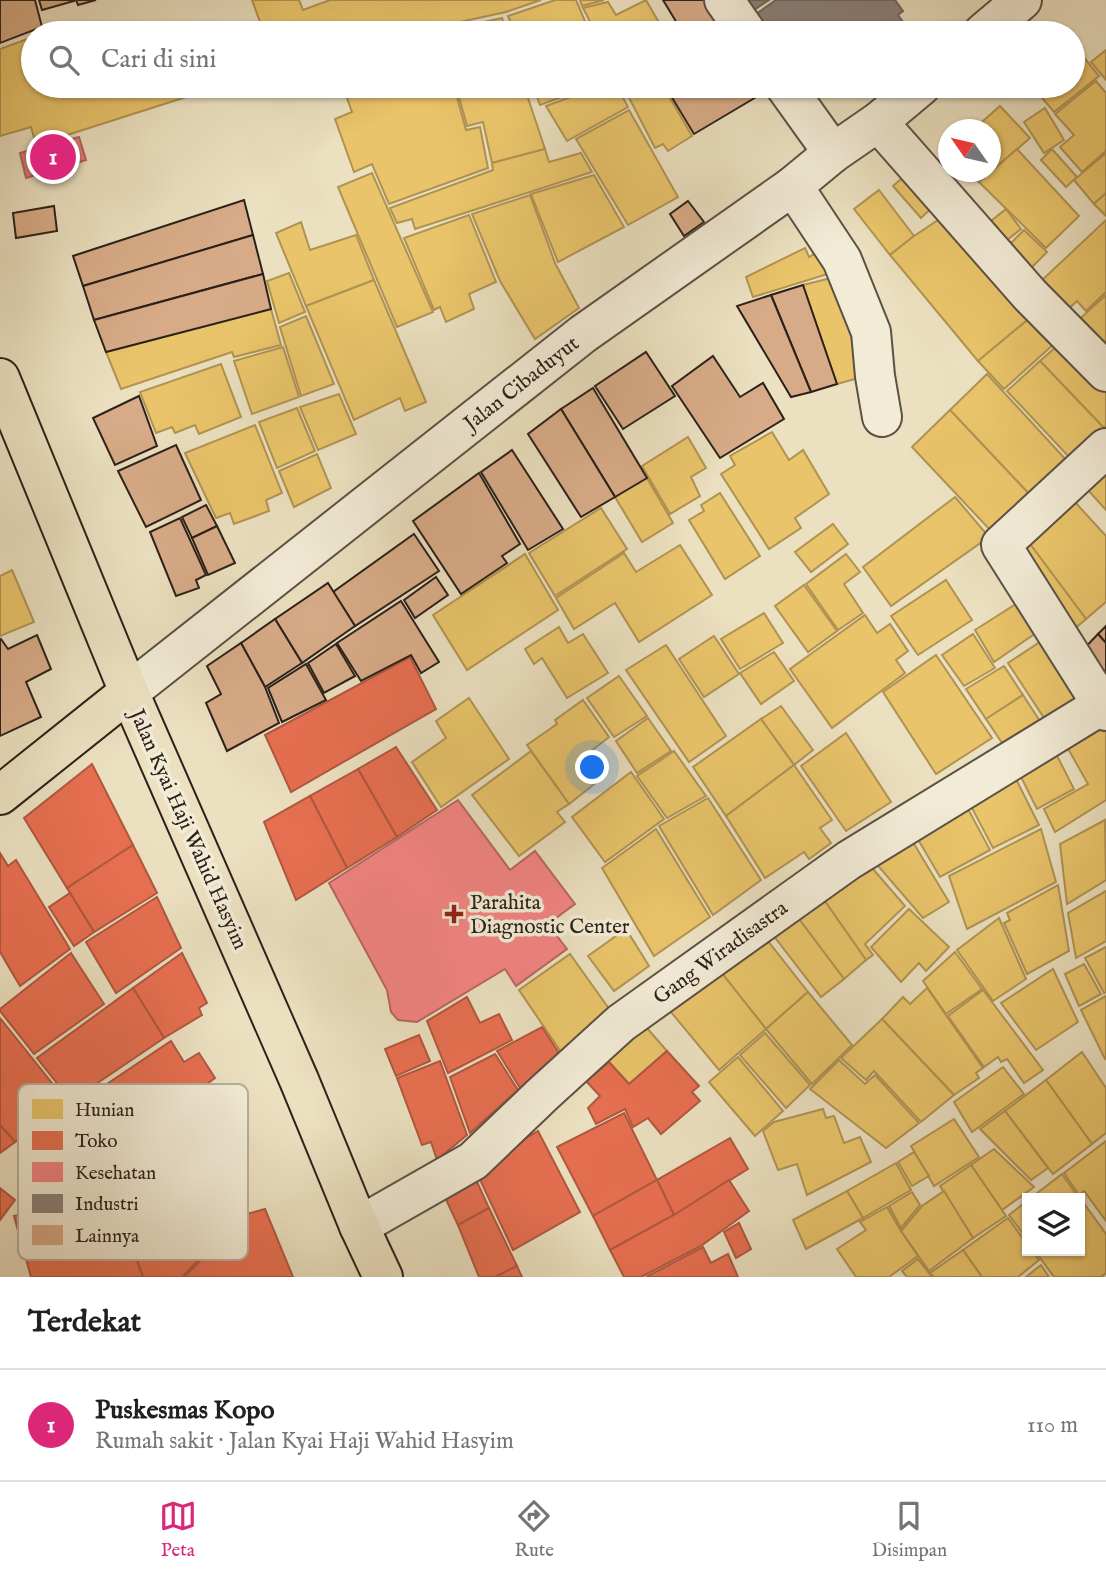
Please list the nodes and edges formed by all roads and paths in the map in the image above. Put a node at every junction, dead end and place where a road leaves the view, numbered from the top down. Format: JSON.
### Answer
{"nodes":[{"id":1,"x":724,"y":0,"type":"edge"},
{"id":2,"x":1023,"y":0,"type":"edge"},
{"id":3,"x":739,"y":21,"type":"edge"},
{"id":4,"x":998,"y":21,"type":"edge"},
{"id":5,"x":794,"y":98,"type":"edge"},
{"id":6,"x":907,"y":98,"type":"edge"},
{"id":7,"x":878,"y":122,"type":"junction"},
{"id":8,"x":833,"y":153,"type":"junction"},
{"id":9,"x":793,"y":186,"type":"junction"},
{"id":10,"x":1106,"y":372,"type":"edge"},
{"id":11,"x":0,"y":378,"type":"edge"},
{"id":12,"x":882,"y":417,"type":"dead end"},
{"id":13,"x":1106,"y":448,"type":"edge"},
{"id":14,"x":129,"y":692,"type":"junction"},
{"id":15,"x":1104,"y":708,"type":"edge"},
{"id":16,"x":0,"y":795,"type":"edge"},
{"id":17,"x":359,"y":1226,"type":"junction"},
{"id":18,"x":383,"y":1277,"type":"edge"}],
"edges":[{"from":1,"to":3,"type":"street"},
{"from":2,"to":4,"type":"street"},
{"from":5,"to":8,"type":"street"},
{"from":6,"to":7,"type":"street","name":"Jalan Cibaduyut"},
{"from":7,"to":8,"type":"street","name":"Jalan Cibaduyut"},
{"from":7,"to":10,"type":"street"},
{"from":8,"to":9,"type":"street","name":"Jalan Cibaduyut"},
{"from":9,"to":12,"type":"street"},
{"from":9,"to":14,"type":"street","name":"Jalan Cibaduyut"},
{"from":11,"to":14,"type":"main road","name":"Jalan Kyai Haji Wahid Hasyim"},
{"from":13,"to":15,"type":"street"},
{"from":14,"to":16,"type":"main road"},
{"from":14,"to":17,"type":"main road","name":"Jalan Kyai Haji Wahid Hasyim"},
{"from":15,"to":17,"type":"street","name":"Gang Wiradisastra"},
{"from":17,"to":18,"type":"main road","name":"Jalan Kyai Haji Wahid Hasyim"}]}
